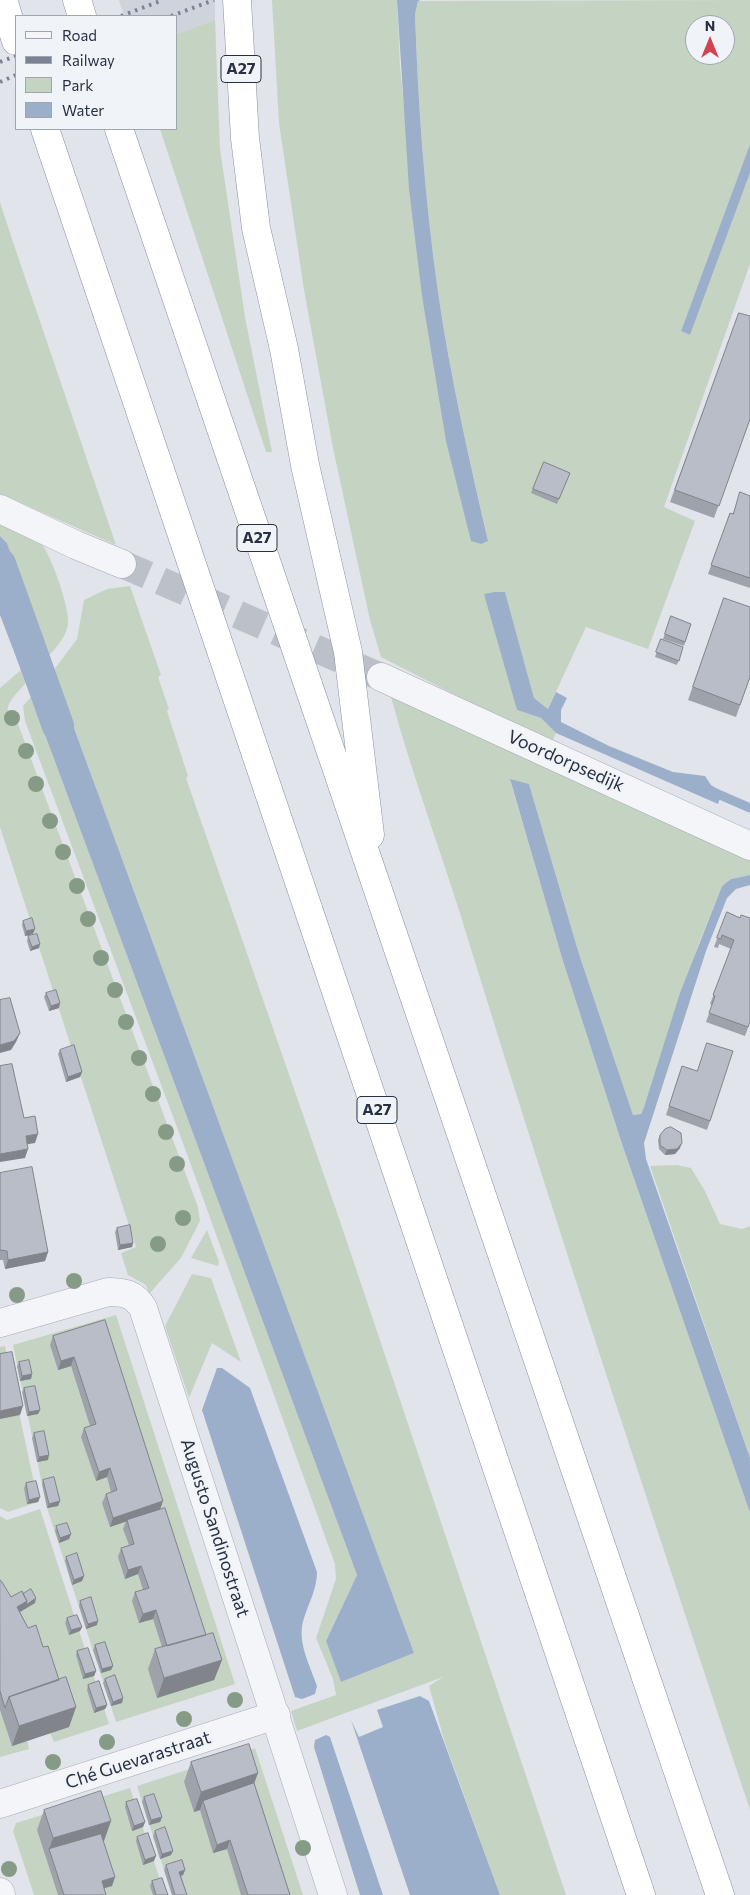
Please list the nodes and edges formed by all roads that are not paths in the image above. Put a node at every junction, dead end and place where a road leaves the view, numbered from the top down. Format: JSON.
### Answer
{"nodes":[{"id":1,"x":3,"y":0,"type":"edge"},
{"id":2,"x":77,"y":0,"type":"edge"},
{"id":3,"x":237,"y":0,"type":"edge"},
{"id":4,"x":82,"y":15,"type":"edge"},
{"id":5,"x":15,"y":38,"type":"edge"},
{"id":6,"x":45,"y":130,"type":"edge"},
{"id":7,"x":118,"y":130,"type":"edge"},
{"id":8,"x":0,"y":509,"type":"edge"},
{"id":9,"x":122,"y":564,"type":"tunnel mouth"},
{"id":10,"x":381,"y":677,"type":"tunnel mouth"},
{"id":11,"x":750,"y":846,"type":"edge"},
{"id":12,"x":377,"y":891,"type":"junction"},
{"id":13,"x":0,"y":1323,"type":"edge"},
{"id":14,"x":276,"y":1715,"type":"junction"},
{"id":15,"x":0,"y":1804,"type":"edge"},
{"id":16,"x":333,"y":1895,"type":"edge"},
{"id":17,"x":641,"y":1895,"type":"edge"},
{"id":18,"x":720,"y":1895,"type":"edge"}],
"edges":[{"from":1,"to":5,"type":"highway"},
{"from":2,"to":4,"type":"highway"},
{"from":3,"to":12,"type":"highway","number":"A27"},
{"from":6,"to":17,"type":"highway","number":"A27"},
{"from":7,"to":12,"type":"highway","number":"A27"},
{"from":8,"to":9,"type":"street"},
{"from":10,"to":11,"type":"street","name":"Voordorpsedijk"},
{"from":12,"to":18,"type":"highway","number":"A27"},
{"from":13,"to":14,"type":"street","name":"Augusto Sandinostraat"},
{"from":14,"to":15,"type":"street","name":"Ché Guevarastraat"},
{"from":14,"to":16,"type":"street","name":"Augusto Sandinostraat"}]}
